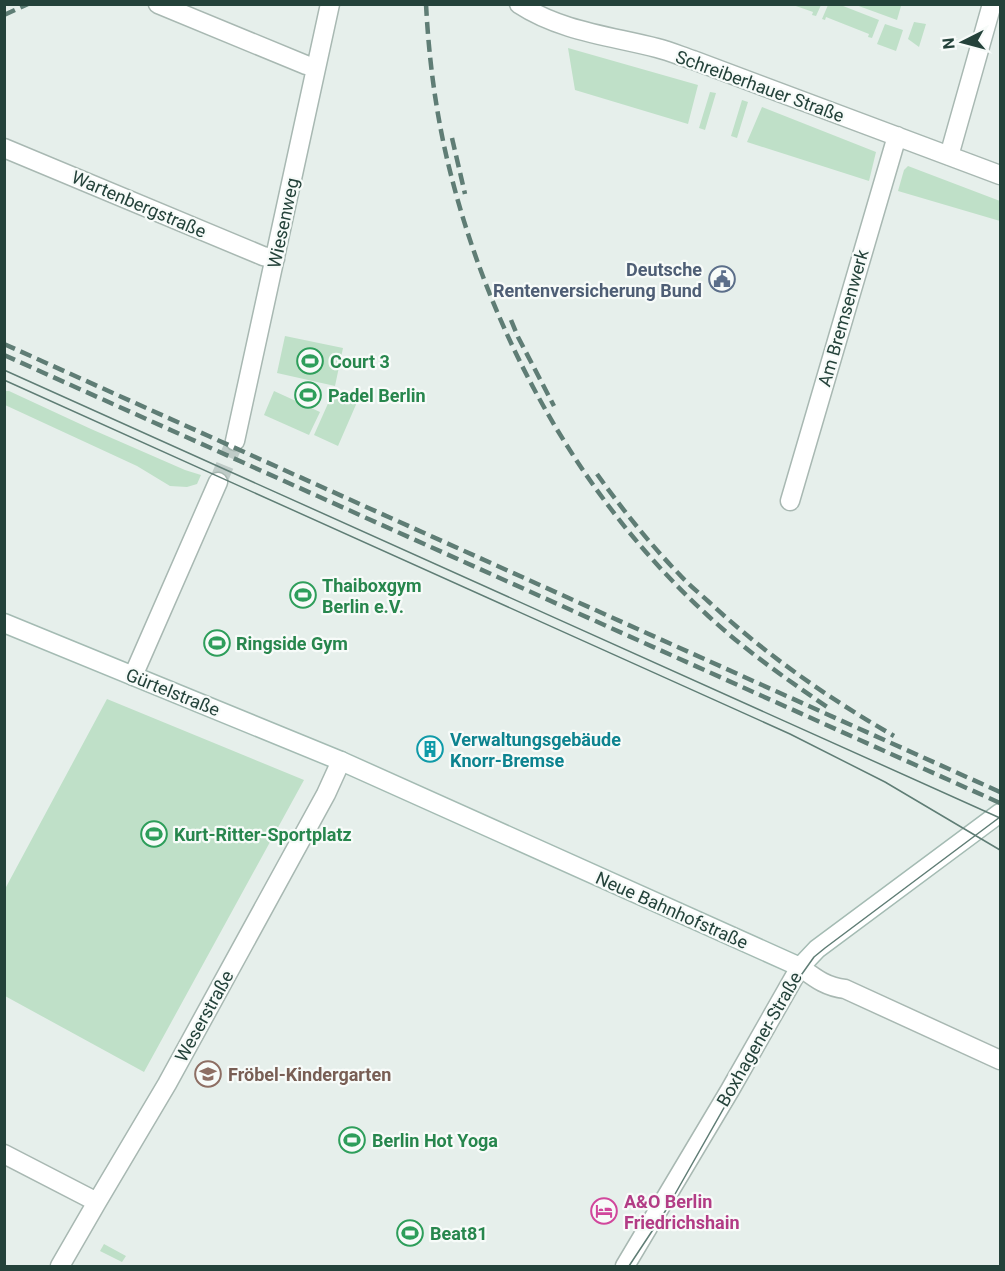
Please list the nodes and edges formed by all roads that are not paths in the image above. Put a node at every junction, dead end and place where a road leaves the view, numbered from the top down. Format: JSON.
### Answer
{"nodes":[{"id":1,"x":158,"y":4,"type":"edge"},
{"id":2,"x":330,"y":4,"type":"edge"},
{"id":3,"x":519,"y":4,"type":"edge"},
{"id":4,"x":992,"y":4,"type":"edge"},
{"id":5,"x":316,"y":68,"type":"junction"},
{"id":6,"x":897,"y":136,"type":"junction"},
{"id":7,"x":4,"y":148,"type":"edge"},
{"id":8,"x":949,"y":156,"type":"junction"},
{"id":9,"x":1000,"y":175,"type":"edge"},
{"id":10,"x":274,"y":259,"type":"junction"},
{"id":11,"x":235,"y":441,"type":"tunnel mouth"},
{"id":12,"x":218,"y":482,"type":"tunnel mouth"},
{"id":13,"x":790,"y":501,"type":"dead end"},
{"id":14,"x":4,"y":623,"type":"edge"},
{"id":15,"x":133,"y":676,"type":"junction"},
{"id":16,"x":341,"y":761,"type":"junction"},
{"id":17,"x":1000,"y":813,"type":"edge"},
{"id":18,"x":800,"y":968,"type":"junction"},
{"id":19,"x":1000,"y":1060,"type":"edge"},
{"id":20,"x":4,"y":1154,"type":"edge"},
{"id":21,"x":97,"y":1202,"type":"junction"},
{"id":22,"x":60,"y":1266,"type":"edge"},
{"id":23,"x":625,"y":1266,"type":"edge"}],
"edges":[{"from":1,"to":5,"type":"street"},
{"from":2,"to":5,"type":"street","name":"Wiesenweg"},
{"from":3,"to":6,"type":"street","name":"Schreiberhauer Straße"},
{"from":4,"to":8,"type":"street"},
{"from":5,"to":10,"type":"street","name":"Wiesenweg"},
{"from":6,"to":8,"type":"street","name":"Schreiberhauer Straße"},
{"from":6,"to":13,"type":"street","name":"Am Bremsenwerk"},
{"from":7,"to":10,"type":"street","name":"Wartenbergstraße"},
{"from":8,"to":9,"type":"street","name":"Schreiberhauer Straße"},
{"from":10,"to":11,"type":"street","name":"Wiesenweg"},
{"from":12,"to":15,"type":"street"},
{"from":14,"to":15,"type":"street","name":"Gürtelstraße"},
{"from":15,"to":16,"type":"street","name":"Gürtelstraße"},
{"from":16,"to":18,"type":"street","name":"Neue Bahnhofstraße"},
{"from":16,"to":21,"type":"street","name":"Weserstraße"},
{"from":17,"to":18,"type":"street","name":"Boxhagener Straße"},
{"from":18,"to":19,"type":"street","name":"Neue Bahnhofstraße"},
{"from":18,"to":23,"type":"street","name":"Boxhagener Straße"},
{"from":20,"to":21,"type":"street"},
{"from":21,"to":22,"type":"street","name":"Weserstraße"}]}
